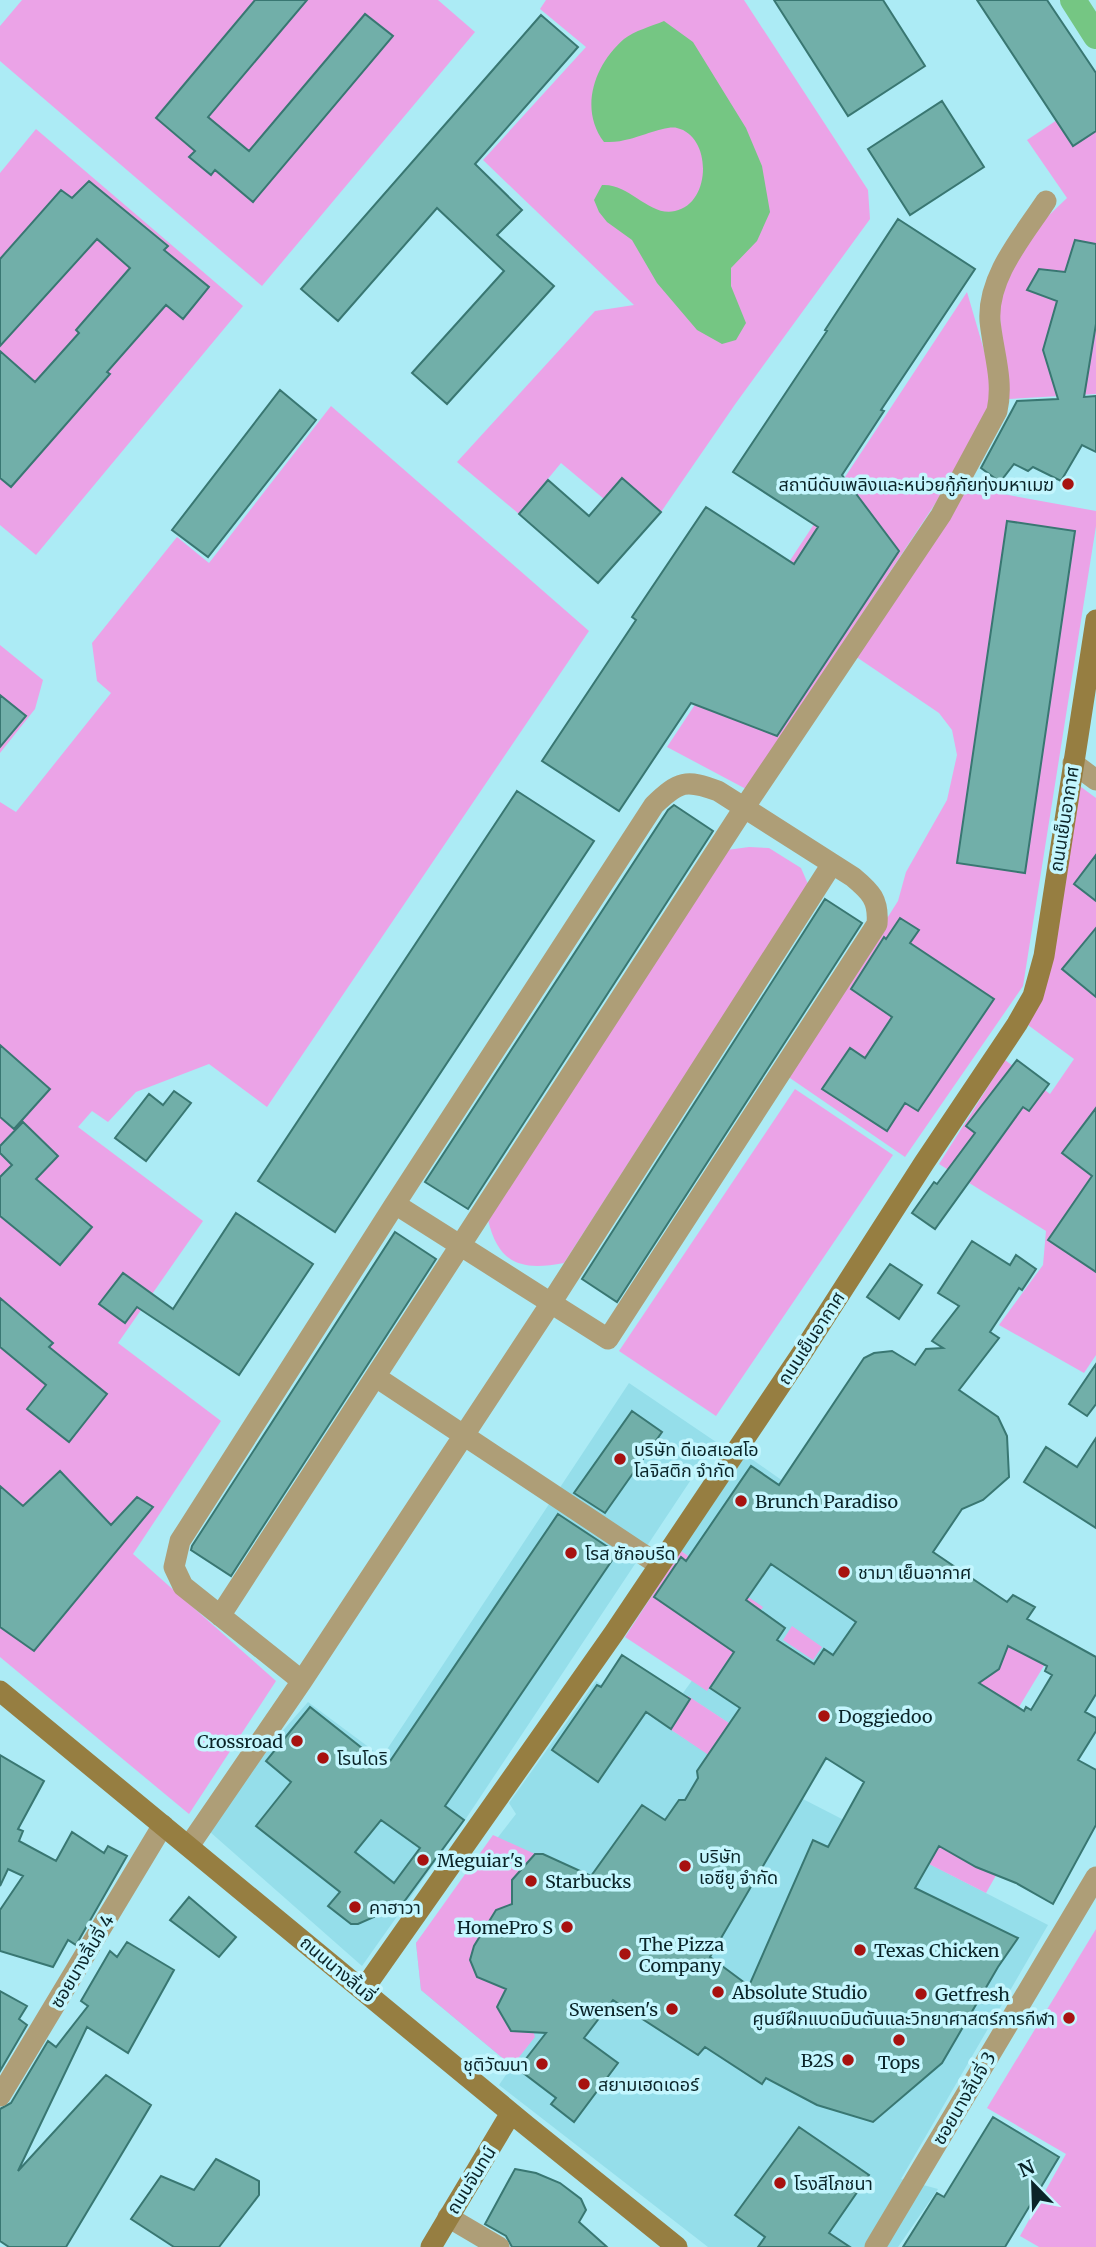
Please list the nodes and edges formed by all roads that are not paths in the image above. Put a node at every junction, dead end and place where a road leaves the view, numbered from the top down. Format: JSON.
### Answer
{"nodes":[{"id":1,"x":1046,"y":201,"type":"dead end"},
{"id":2,"x":1096,"y":620,"type":"edge"},
{"id":3,"x":1073,"y":763,"type":"junction"},
{"id":4,"x":1096,"y":780,"type":"edge"},
{"id":5,"x":744,"y":808,"type":"junction"},
{"id":6,"x":832,"y":864,"type":"junction"},
{"id":7,"x":395,"y":1204,"type":"junction"},
{"id":8,"x":461,"y":1246,"type":"junction"},
{"id":9,"x":551,"y":1303,"type":"junction"},
{"id":10,"x":376,"y":1377,"type":"junction"},
{"id":11,"x":463,"y":1435,"type":"junction"},
{"id":12,"x":659,"y":1565,"type":"junction"},
{"id":13,"x":220,"y":1616,"type":"junction"},
{"id":14,"x":302,"y":1681,"type":"junction"},
{"id":15,"x":0,"y":1691,"type":"edge"},
{"id":16,"x":163,"y":1825,"type":"junction"},
{"id":17,"x":189,"y":1846,"type":"junction"},
{"id":18,"x":1096,"y":1877,"type":"edge"},
{"id":19,"x":363,"y":1990,"type":"junction"},
{"id":20,"x":0,"y":2096,"type":"edge"},
{"id":21,"x":510,"y":2113,"type":"junction"},
{"id":22,"x":448,"y":2217,"type":"junction"},
{"id":23,"x":431,"y":2247,"type":"edge"},
{"id":24,"x":499,"y":2247,"type":"edge"},
{"id":25,"x":677,"y":2247,"type":"edge"},
{"id":26,"x":875,"y":2247,"type":"edge"}],
"edges":[{"from":1,"to":5,"type":"street"},
{"from":2,"to":3,"type":"street","name":"ถนนเย็นอากาศ"},
{"from":3,"to":4,"type":"street"},
{"from":3,"to":12,"type":"street","name":"ถนนเย็นอากาศ"},
{"from":5,"to":6,"type":"street"},
{"from":5,"to":7,"type":"street"},
{"from":5,"to":8,"type":"street"},
{"from":6,"to":9,"type":"street"},
{"from":6,"to":9,"type":"street"},
{"from":7,"to":8,"type":"street"},
{"from":7,"to":13,"type":"street"},
{"from":8,"to":9,"type":"street"},
{"from":8,"to":10,"type":"street"},
{"from":9,"to":11,"type":"street"},
{"from":10,"to":11,"type":"street"},
{"from":10,"to":13,"type":"street"},
{"from":11,"to":12,"type":"street"},
{"from":11,"to":14,"type":"street"},
{"from":12,"to":19,"type":"street","name":"ถนนเย็นอากาศ"},
{"from":13,"to":14,"type":"street"},
{"from":14,"to":17,"type":"street"},
{"from":15,"to":16,"type":"street","name":"ถนนนางลิ้นจี่"},
{"from":16,"to":17,"type":"street","name":"ถนนนางลิ้นจี่"},
{"from":16,"to":20,"type":"street","name":"ซอยนางลิ้นจี่ 4"},
{"from":17,"to":19,"type":"street","name":"ถนนนางลิ้นจี่"},
{"from":18,"to":26,"type":"street","name":"ซอยนางลิ้นจี่ 3"},
{"from":19,"to":21,"type":"street","name":"ถนนนางลิ้นจี่"},
{"from":21,"to":22,"type":"street","name":"ถนนจันทน์"},
{"from":21,"to":25,"type":"street","name":"ถนนนางลิ้นจี่"},
{"from":22,"to":23,"type":"street","name":"ถนนจันทน์"},
{"from":22,"to":24,"type":"street"}]}
